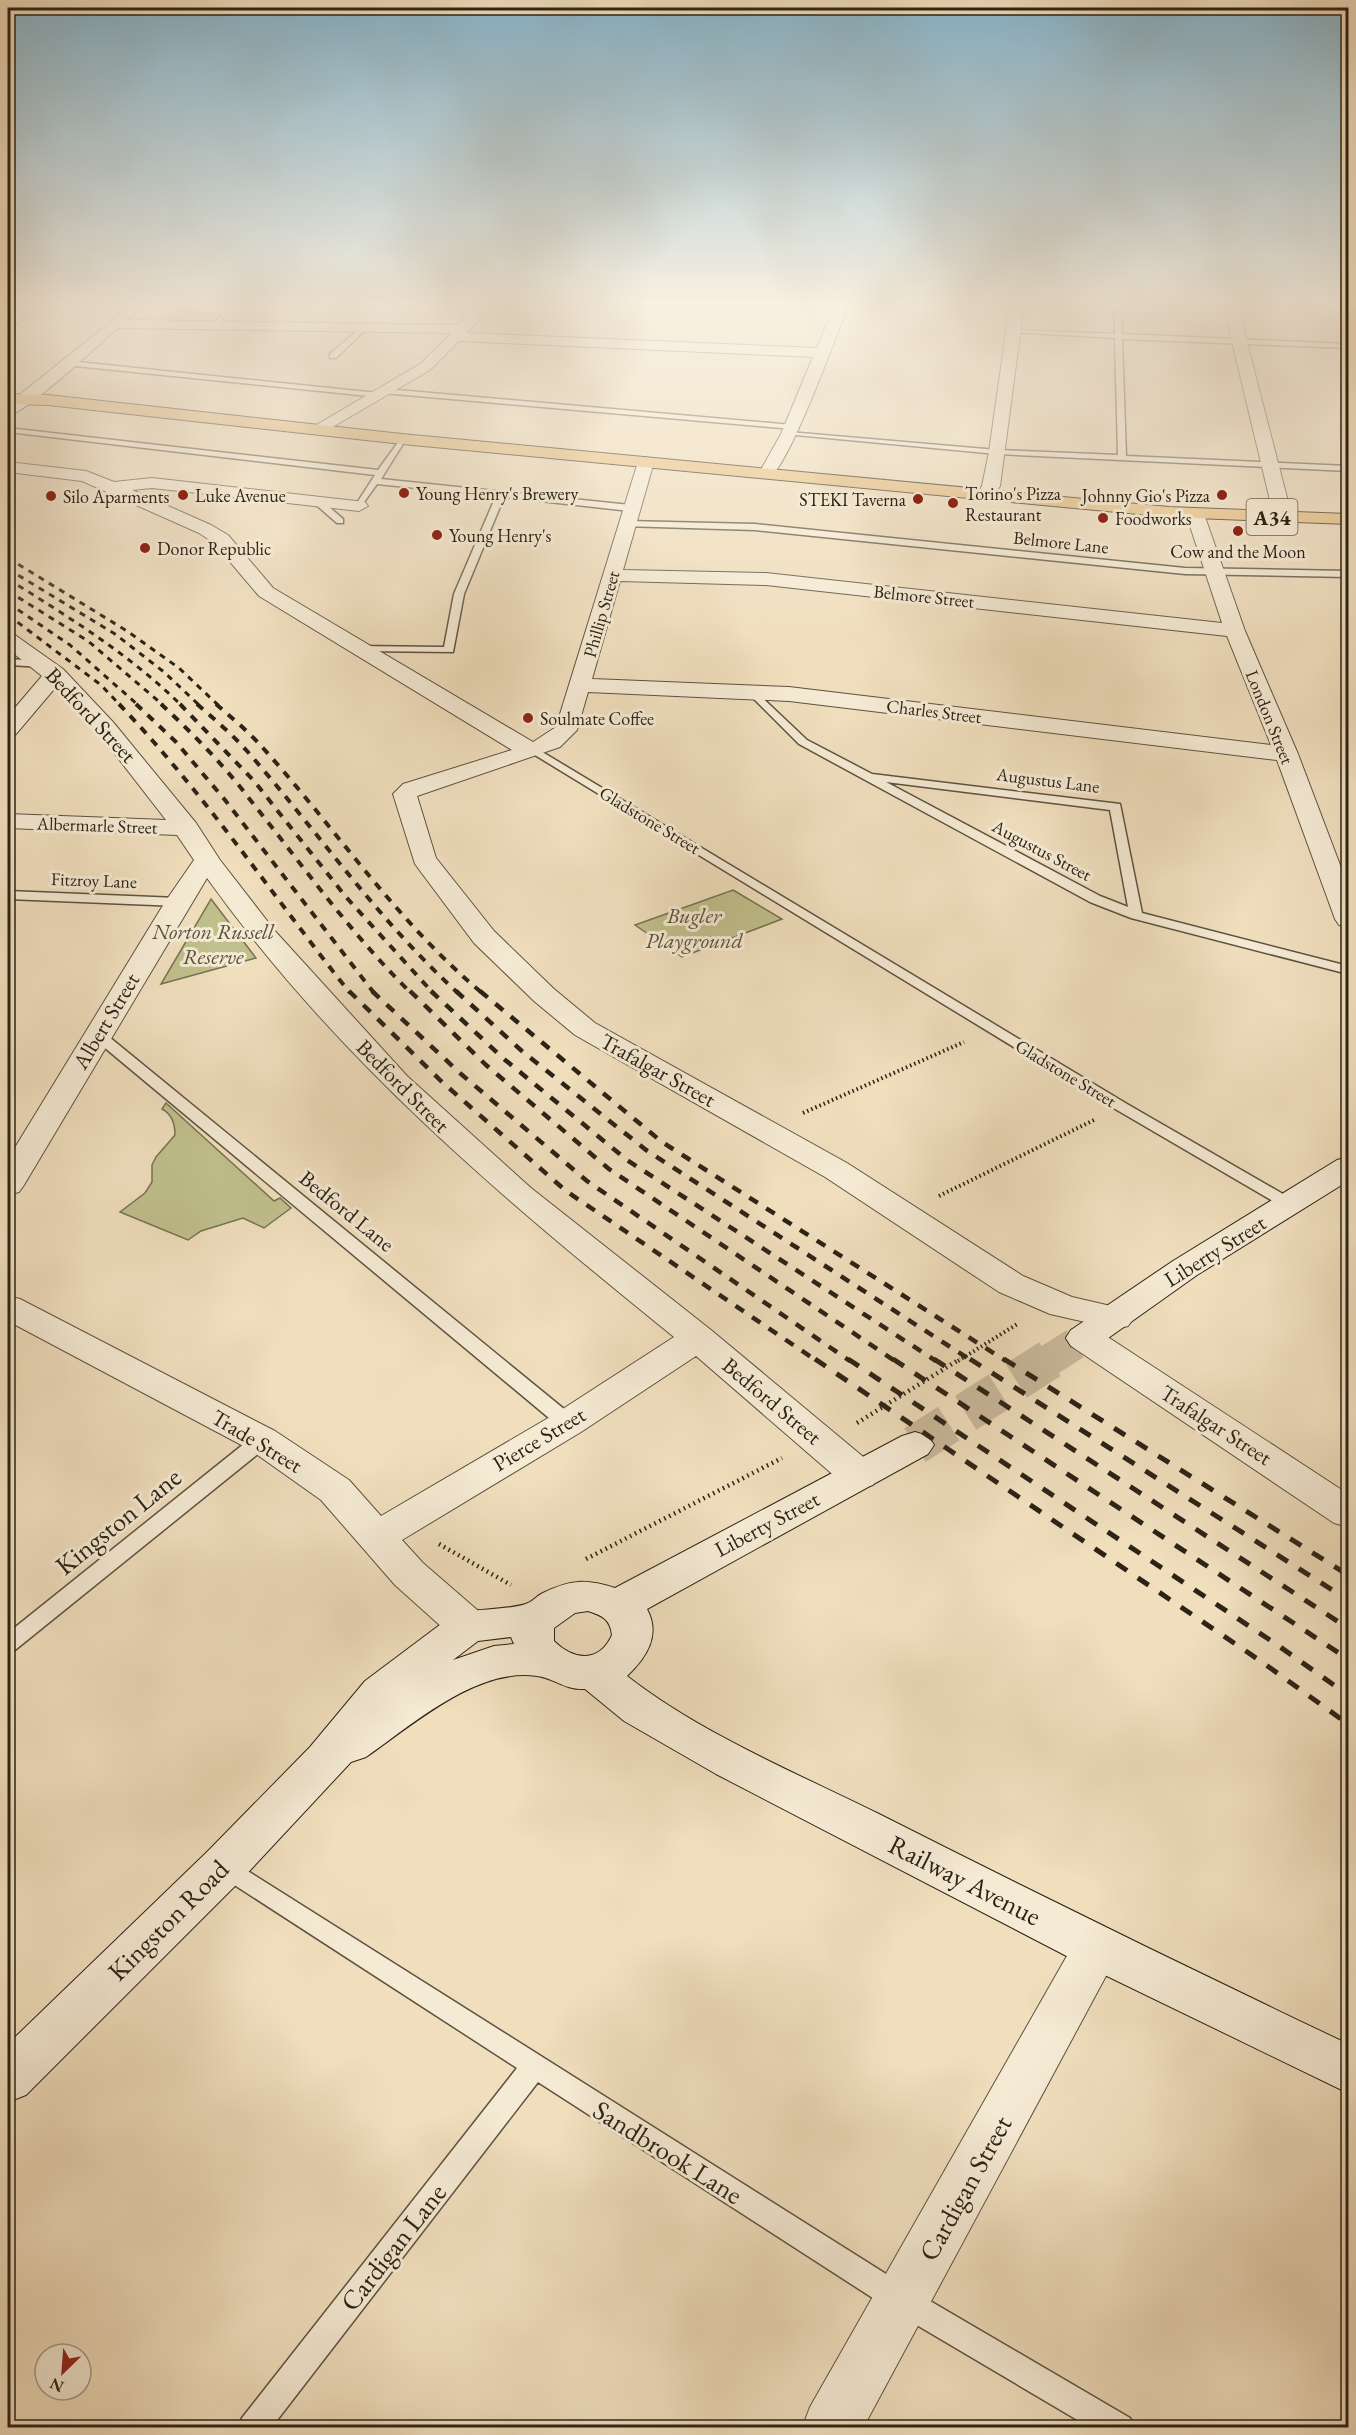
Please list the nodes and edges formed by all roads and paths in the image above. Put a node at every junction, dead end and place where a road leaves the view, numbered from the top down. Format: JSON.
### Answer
{"nodes":[{"id":1,"x":198,"y":418,"type":"edge"},
{"id":2,"x":340,"y":418,"type":"edge"},
{"id":3,"x":647,"y":418,"type":"edge"},
{"id":4,"x":796,"y":418,"type":"edge"},
{"id":5,"x":1002,"y":418,"type":"edge"},
{"id":6,"x":1121,"y":418,"type":"edge"},
{"id":7,"x":1258,"y":418,"type":"edge"},
{"id":8,"x":8,"y":430,"type":"edge"},
{"id":9,"x":319,"y":430,"type":"junction"},
{"id":10,"x":791,"y":431,"type":"junction"},
{"id":11,"x":402,"y":439,"type":"junction"},
{"id":12,"x":997,"y":452,"type":"junction"},
{"id":13,"x":1122,"y":458,"type":"junction"},
{"id":14,"x":646,"y":462,"type":"junction"},
{"id":15,"x":1271,"y":466,"type":"junction"},
{"id":16,"x":8,"y":467,"type":"edge"},
{"id":17,"x":1348,"y":469,"type":"edge"},
{"id":18,"x":768,"y":473,"type":"junction"},
{"id":19,"x":377,"y":477,"type":"junction"},
{"id":20,"x":114,"y":487,"type":"junction"},
{"id":21,"x":501,"y":494,"type":"junction"},
{"id":22,"x":986,"y":494,"type":"junction"},
{"id":23,"x":317,"y":501,"type":"junction"},
{"id":24,"x":359,"y":506,"type":"joint"},
{"id":25,"x":1195,"y":514,"type":"junction"},
{"id":26,"x":628,"y":516,"type":"junction"},
{"id":27,"x":1283,"y":517,"type":"junction"},
{"id":28,"x":1348,"y":519,"type":"edge"},
{"id":29,"x":340,"y":521,"type":"dead end"},
{"id":30,"x":1215,"y":570,"type":"junction"},
{"id":31,"x":1348,"y":574,"type":"edge"},
{"id":32,"x":612,"y":575,"type":"junction"},
{"id":33,"x":1235,"y":630,"type":"junction"},
{"id":34,"x":8,"y":639,"type":"edge"},
{"id":35,"x":359,"y":648,"type":"junction"},
{"id":36,"x":8,"y":663,"type":"edge"},
{"id":37,"x":50,"y":669,"type":"junction"},
{"id":38,"x":581,"y":685,"type":"junction"},
{"id":39,"x":752,"y":690,"type":"junction"},
{"id":40,"x":8,"y":729,"type":"edge"},
{"id":41,"x":534,"y":750,"type":"junction"},
{"id":42,"x":1286,"y":754,"type":"junction"},
{"id":43,"x":865,"y":776,"type":"junction"},
{"id":44,"x":8,"y":821,"type":"edge"},
{"id":45,"x":187,"y":828,"type":"junction"},
{"id":46,"x":208,"y":859,"type":"junction"},
{"id":47,"x":8,"y":895,"type":"edge"},
{"id":48,"x":178,"y":902,"type":"junction"},
{"id":49,"x":1136,"y":915,"type":"junction"},
{"id":50,"x":1348,"y":919,"type":"edge"},
{"id":51,"x":1348,"y":970,"type":"edge"},
{"id":52,"x":994,"y":1029,"type":"junction"},
{"id":53,"x":98,"y":1035,"type":"junction"},
{"id":54,"x":1122,"y":1107,"type":"junction"},
{"id":55,"x":764,"y":1130,"type":"junction"},
{"id":56,"x":1348,"y":1167,"type":"edge"},
{"id":57,"x":8,"y":1185,"type":"edge"},
{"id":58,"x":1289,"y":1204,"type":"junction"},
{"id":59,"x":904,"y":1213,"type":"junction"},
{"id":60,"x":1011,"y":1284,"type":"junction"},
{"id":61,"x":8,"y":1307,"type":"edge"},
{"id":62,"x":1116,"y":1318,"type":"junction"},
{"id":63,"x":698,"y":1338,"type":"junction"},
{"id":64,"x":1084,"y":1338,"type":"joint"},
{"id":65,"x":862,"y":1421,"type":"dead end"},
{"id":66,"x":568,"y":1423,"type":"junction"},
{"id":67,"x":262,"y":1440,"type":"junction"},
{"id":68,"x":915,"y":1445,"type":"tunnel mouth"},
{"id":69,"x":772,"y":1462,"type":"dead end"},
{"id":70,"x":859,"y":1474,"type":"junction"},
{"id":71,"x":1348,"y":1513,"type":"edge"},
{"id":72,"x":378,"y":1536,"type":"junction"},
{"id":73,"x":583,"y":1561,"type":"dead end"},
{"id":74,"x":512,"y":1586,"type":"dead end"},
{"id":75,"x":530,"y":1600,"type":"junction"},
{"id":76,"x":619,"y":1605,"type":"junction"},
{"id":77,"x":468,"y":1626,"type":"junction"},
{"id":78,"x":8,"y":1644,"type":"edge"},
{"id":79,"x":544,"y":1659,"type":"junction"},
{"id":80,"x":593,"y":1672,"type":"junction"},
{"id":81,"x":326,"y":1760,"type":"junction"},
{"id":82,"x":224,"y":1866,"type":"junction"},
{"id":83,"x":1097,"y":1948,"type":"junction"},
{"id":84,"x":534,"y":2067,"type":"junction"},
{"id":85,"x":1348,"y":2069,"type":"edge"},
{"id":86,"x":8,"y":2078,"type":"edge"},
{"id":87,"x":903,"y":2301,"type":"junction"},
{"id":88,"x":252,"y":2427,"type":"edge"},
{"id":89,"x":831,"y":2427,"type":"edge"},
{"id":90,"x":1120,"y":2427,"type":"edge"}],
"edges":[{"from":1,"to":9,"type":"highway","number":"A34"},
{"from":2,"to":9,"type":"street"},
{"from":3,"to":10,"type":"lane"},
{"from":4,"to":10,"type":"street"},
{"from":5,"to":12,"type":"street"},
{"from":6,"to":13,"type":"lane"},
{"from":7,"to":15,"type":"street"},
{"from":8,"to":19,"type":"lane","name":"Belmore Lane"},
{"from":9,"to":11,"type":"highway","number":"A34"},
{"from":10,"to":12,"type":"lane"},
{"from":10,"to":18,"type":"street"},
{"from":11,"to":14,"type":"highway","number":"A34"},
{"from":11,"to":19,"type":"lane"},
{"from":12,"to":13,"type":"lane"},
{"from":12,"to":22,"type":"street"},
{"from":13,"to":15,"type":"lane"},
{"from":14,"to":18,"type":"highway","number":"A34"},
{"from":14,"to":26,"type":"street","name":"Phillip Street"},
{"from":15,"to":17,"type":"lane"},
{"from":15,"to":27,"type":"street"},
{"from":16,"to":20,"type":"street","name":"Gladstone Street"},
{"from":18,"to":22,"type":"highway","number":"A34"},
{"from":19,"to":21,"type":"lane","name":"Belmore Lane"},
{"from":19,"to":24,"type":"lane"},
{"from":20,"to":23,"type":"street"},
{"from":20,"to":35,"type":"street","name":"Gladstone Street"},
{"from":21,"to":26,"type":"lane","name":"Belmore Lane"},
{"from":21,"to":35,"type":"lane"},
{"from":22,"to":25,"type":"highway","number":"A34"},
{"from":23,"to":24,"type":"street"},
{"from":23,"to":29,"type":"lane"},
{"from":25,"to":27,"type":"highway","number":"A34"},
{"from":25,"to":30,"type":"street","name":"London Street"},
{"from":26,"to":30,"type":"lane","name":"Belmore Lane"},
{"from":26,"to":32,"type":"street","name":"Phillip Street"},
{"from":27,"to":28,"type":"highway","number":"A34"},
{"from":30,"to":31,"type":"lane","name":"Belmore Lane"},
{"from":30,"to":33,"type":"street","name":"London Street"},
{"from":32,"to":33,"type":"street","name":"Belmore Street"},
{"from":32,"to":38,"type":"street","name":"Phillip Street"},
{"from":33,"to":42,"type":"street","name":"London Street"},
{"from":34,"to":37,"type":"street","name":"Bedford Street"},
{"from":35,"to":41,"type":"street","name":"Gladstone Street"},
{"from":36,"to":37,"type":"lane"},
{"from":37,"to":40,"type":"street"},
{"from":37,"to":45,"type":"street","name":"Bedford Street"},
{"from":38,"to":39,"type":"street","name":"Charles Street"},
{"from":38,"to":41,"type":"street","name":"Phillip Street"},
{"from":39,"to":42,"type":"street","name":"Charles Street"},
{"from":39,"to":43,"type":"lane","name":"Augustus Street"},
{"from":41,"to":52,"type":"lane","name":"Gladstone Street"},
{"from":41,"to":55,"type":"street","name":"Trafalgar Street"},
{"from":42,"to":50,"type":"street","name":"London Street"},
{"from":43,"to":49,"type":"lane","name":"Augustus Street"},
{"from":43,"to":49,"type":"lane","name":"Augustus Lane"},
{"from":44,"to":45,"type":"street","name":"Albermarle Street"},
{"from":45,"to":46,"type":"street","name":"Bedford Street"},
{"from":46,"to":48,"type":"street","name":"Albert Street"},
{"from":46,"to":63,"type":"street","name":"Bedford Street"},
{"from":47,"to":48,"type":"lane","name":"Fitzroy Lane"},
{"from":48,"to":53,"type":"street","name":"Albert Street"},
{"from":49,"to":51,"type":"lane","name":"Augustus Street"},
{"from":52,"to":54,"type":"lane","name":"Gladstone Street"},
{"from":52,"to":55,"type":"path"},
{"from":53,"to":57,"type":"street","name":"Albert Street"},
{"from":53,"to":66,"type":"lane","name":"Bedford Lane"},
{"from":54,"to":58,"type":"lane","name":"Gladstone Street"},
{"from":54,"to":59,"type":"path"},
{"from":55,"to":59,"type":"street","name":"Trafalgar Street"},
{"from":56,"to":58,"type":"street","name":"Liberty Street"},
{"from":58,"to":62,"type":"street","name":"Liberty Street"},
{"from":59,"to":60,"type":"street","name":"Trafalgar Street"},
{"from":60,"to":62,"type":"street","name":"Trafalgar Street"},
{"from":60,"to":65,"type":"path"},
{"from":61,"to":67,"type":"street","name":"Trade Street"},
{"from":62,"to":64,"type":"street","name":"Liberty Street"},
{"from":63,"to":66,"type":"street","name":"Pierce Street"},
{"from":63,"to":70,"type":"street","name":"Bedford Street"},
{"from":64,"to":71,"type":"street","name":"Trafalgar Street"},
{"from":66,"to":72,"type":"street","name":"Pierce Street"},
{"from":67,"to":72,"type":"street","name":"Trade Street"},
{"from":67,"to":78,"type":"lane","name":"Kingston Lane"},
{"from":68,"to":70,"type":"street","name":"Liberty Street"},
{"from":69,"to":73,"type":"path"},
{"from":70,"to":76,"type":"street","name":"Liberty Street"},
{"from":72,"to":77,"type":"street","name":"Trade Street"},
{"from":74,"to":75,"type":"path"},
{"from":75,"to":76,"type":"street"},
{"from":75,"to":77,"type":"street"},
{"from":75,"to":79,"type":"street"},
{"from":76,"to":80,"type":"street"},
{"from":77,"to":81,"type":"street","name":"Kingston Road"},
{"from":79,"to":80,"type":"street"},
{"from":79,"to":81,"type":"street","name":"Kingston Road"},
{"from":80,"to":83,"type":"street","name":"Railway Avenue"},
{"from":81,"to":82,"type":"street","name":"Kingston Road"},
{"from":82,"to":84,"type":"lane","name":"Sandbrook Lane"},
{"from":82,"to":86,"type":"street","name":"Kingston Road"},
{"from":83,"to":85,"type":"street","name":"Railway Avenue"},
{"from":83,"to":87,"type":"street","name":"Cardigan Street"},
{"from":84,"to":87,"type":"lane","name":"Sandbrook Lane"},
{"from":84,"to":88,"type":"lane","name":"Cardigan Lane"},
{"from":87,"to":89,"type":"street","name":"Cardigan Street"},
{"from":87,"to":90,"type":"lane","name":"Sandbrook Lane"}]}
